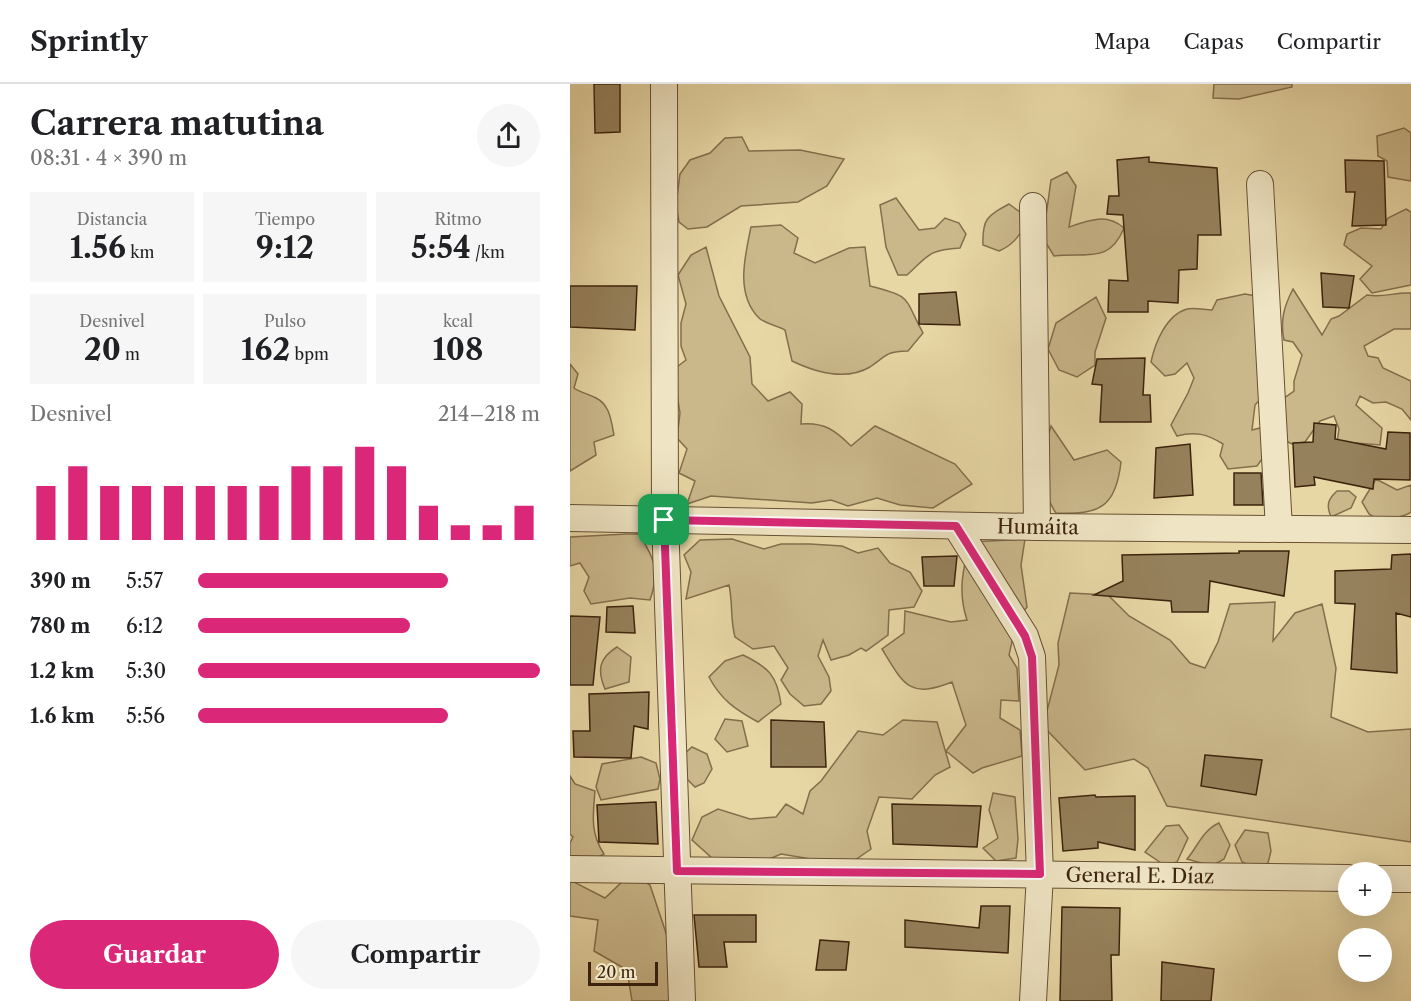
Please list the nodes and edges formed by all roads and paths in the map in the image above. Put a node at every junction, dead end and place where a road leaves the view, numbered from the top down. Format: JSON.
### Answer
{"nodes":[{"id":1,"x":664,"y":84,"type":"edge"},
{"id":2,"x":1260,"y":184,"type":"dead end"},
{"id":3,"x":1033,"y":206,"type":"dead end"},
{"id":4,"x":570,"y":518,"type":"edge"},
{"id":5,"x":664,"y":520,"type":"junction"},
{"id":6,"x":956,"y":526,"type":"junction"},
{"id":7,"x":1037,"y":527,"type":"junction"},
{"id":8,"x":1279,"y":529,"type":"junction"},
{"id":9,"x":1411,"y":530,"type":"edge"},
{"id":10,"x":570,"y":869,"type":"edge"},
{"id":11,"x":677,"y":871,"type":"junction"},
{"id":12,"x":1040,"y":874,"type":"junction"},
{"id":13,"x":1338,"y":878,"type":"edge"},
{"id":14,"x":1392,"y":879,"type":"edge"},
{"id":15,"x":1411,"y":879,"type":"edge"},
{"id":16,"x":682,"y":1001,"type":"edge"},
{"id":17,"x":1033,"y":1001,"type":"edge"}],
"edges":[{"from":1,"to":5,"type":"street"},
{"from":2,"to":8,"type":"street"},
{"from":3,"to":7,"type":"street"},
{"from":4,"to":5,"type":"street","name":"Humáita"},
{"from":5,"to":6,"type":"street","name":"Humáita"},
{"from":5,"to":11,"type":"street"},
{"from":6,"to":7,"type":"street","name":"Humáita"},
{"from":6,"to":12,"type":"street"},
{"from":7,"to":8,"type":"street","name":"Humáita"},
{"from":8,"to":9,"type":"street","name":"Humáita"},
{"from":10,"to":11,"type":"street","name":"General E. Díaz"},
{"from":11,"to":12,"type":"street","name":"General E. Díaz"},
{"from":11,"to":16,"type":"street"},
{"from":12,"to":13,"type":"street","name":"General E. Díaz"},
{"from":12,"to":17,"type":"street"},
{"from":14,"to":15,"type":"street"}]}
